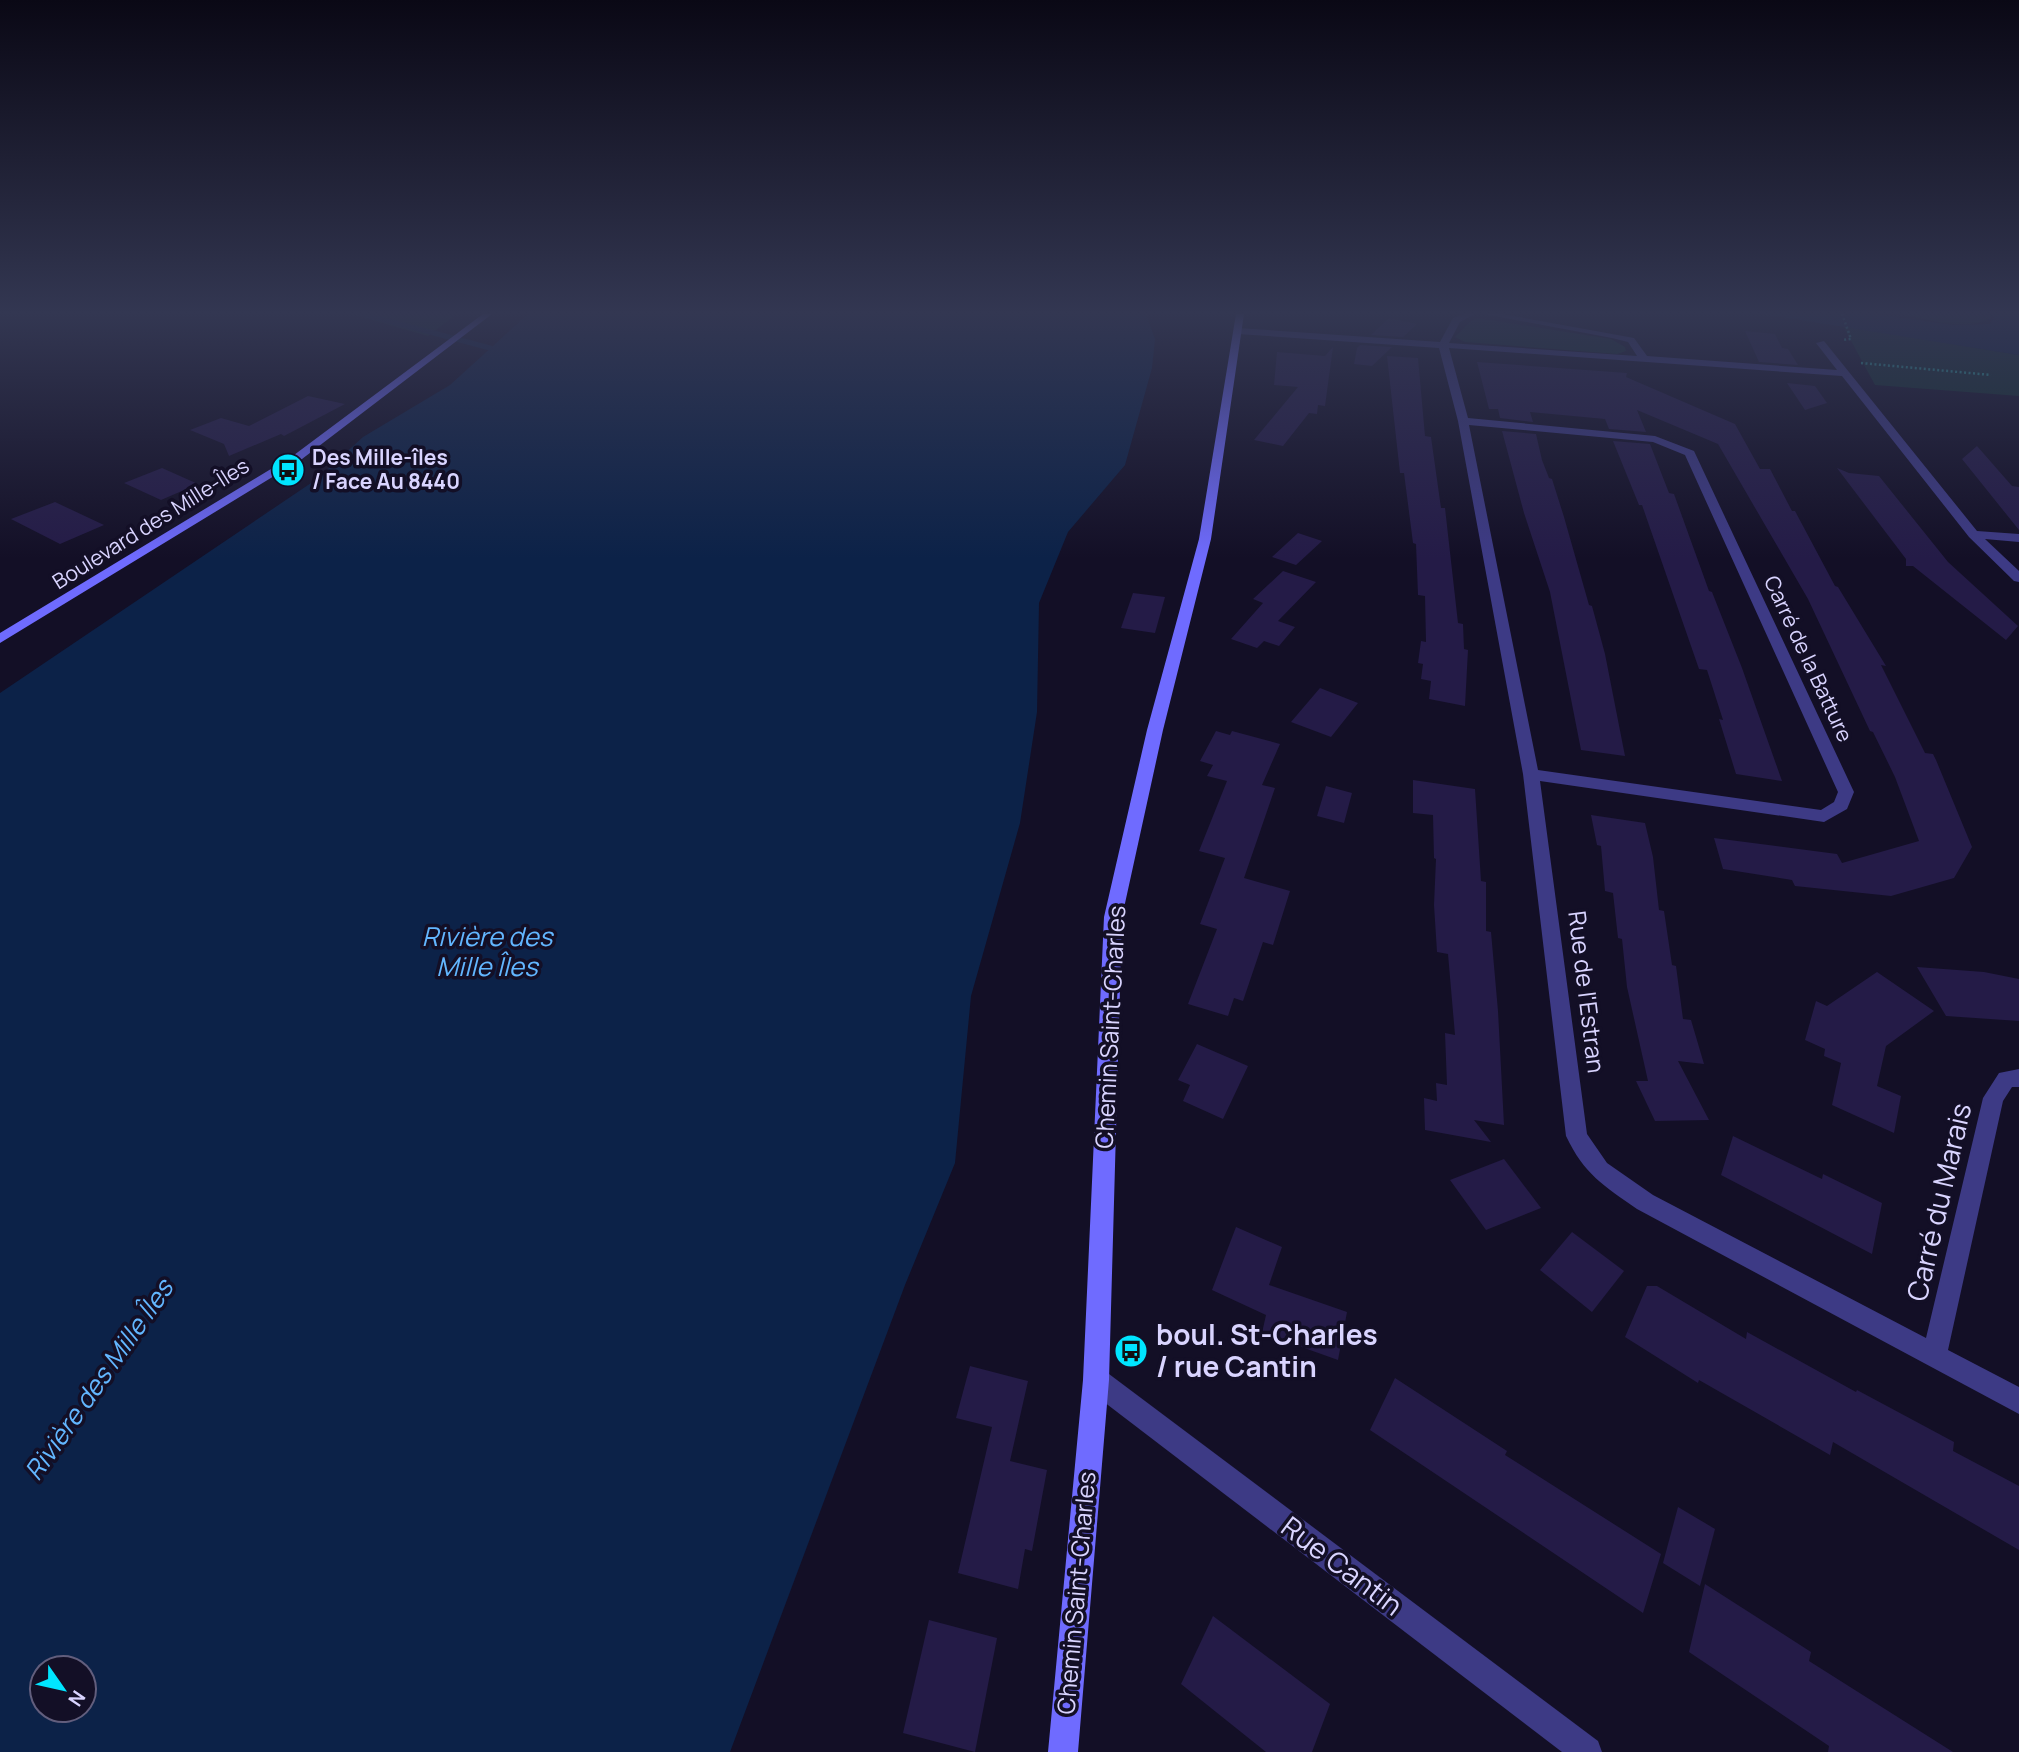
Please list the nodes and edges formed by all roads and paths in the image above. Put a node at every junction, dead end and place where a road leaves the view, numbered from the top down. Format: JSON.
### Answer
{"nodes":[{"id":1,"x":379,"y":396,"type":"edge"},
{"id":2,"x":1227,"y":396,"type":"edge"},
{"id":3,"x":1456,"y":396,"type":"edge"},
{"id":4,"x":1862,"y":396,"type":"edge"},
{"id":5,"x":1463,"y":421,"type":"junction"},
{"id":6,"x":1973,"y":534,"type":"junction"},
{"id":7,"x":2019,"y":538,"type":"edge"},
{"id":8,"x":2019,"y":578,"type":"edge"},
{"id":9,"x":0,"y":639,"type":"edge"},
{"id":10,"x":1531,"y":774,"type":"junction"},
{"id":11,"x":2019,"y":1078,"type":"edge"},
{"id":12,"x":1934,"y":1355,"type":"junction"},
{"id":13,"x":1096,"y":1380,"type":"junction"},
{"id":14,"x":2019,"y":1401,"type":"edge"},
{"id":15,"x":1063,"y":1752,"type":"edge"},
{"id":16,"x":1587,"y":1752,"type":"edge"}],
"edges":[{"from":1,"to":9,"type":"main road","name":"Boulevard des Mille-Îles"},
{"from":2,"to":13,"type":"main road","name":"Chemin Saint-Charles"},
{"from":3,"to":5,"type":"street","name":"Rue de l'Estran"},
{"from":4,"to":6,"type":"street"},
{"from":5,"to":10,"type":"street","name":"Rue de l'Estran"},
{"from":5,"to":10,"type":"street","name":"Carré de la Batture"},
{"from":6,"to":7,"type":"street"},
{"from":6,"to":8,"type":"street"},
{"from":10,"to":12,"type":"street","name":"Rue de l'Estran"},
{"from":11,"to":12,"type":"street","name":"Carré du Marais"},
{"from":12,"to":14,"type":"street","name":"Rue de l'Estran"},
{"from":13,"to":15,"type":"main road","name":"Chemin Saint-Charles"},
{"from":13,"to":16,"type":"street","name":"Rue Cantin"}]}
